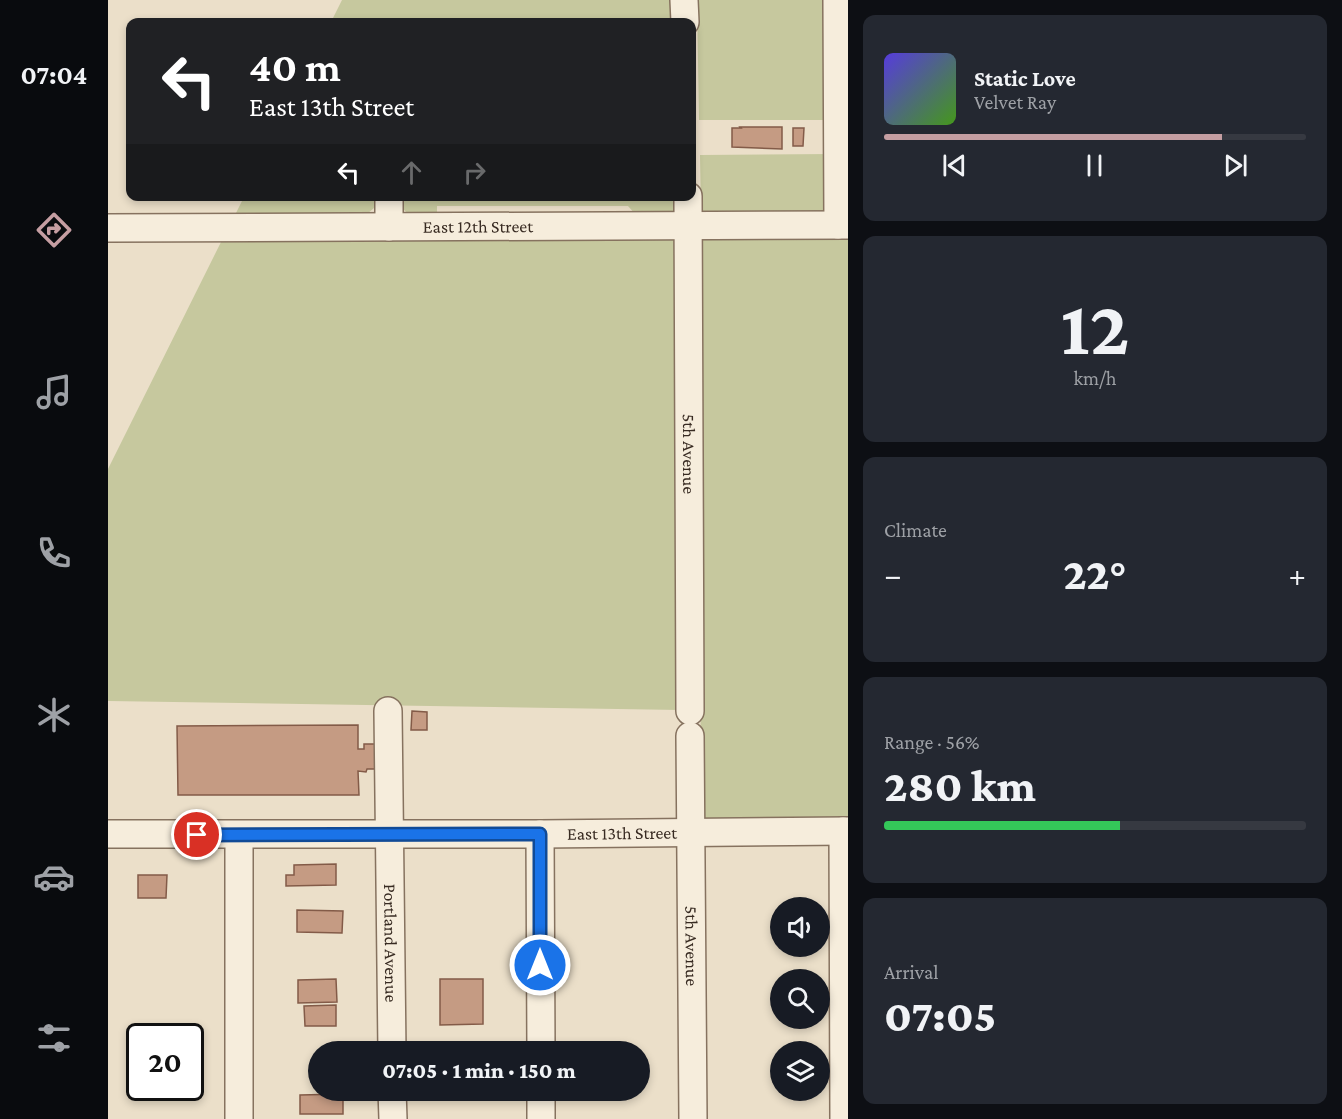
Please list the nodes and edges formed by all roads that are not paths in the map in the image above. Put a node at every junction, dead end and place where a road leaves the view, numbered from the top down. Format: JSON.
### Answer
{"nodes":[{"id":1,"x":684,"y":0,"type":"edge"},
{"id":2,"x":837,"y":0,"type":"edge"},
{"id":3,"x":685,"y":18,"type":"edge"},
{"id":4,"x":389,"y":201,"type":"edge"},
{"id":5,"x":688,"y":201,"type":"edge"},
{"id":6,"x":688,"y":225,"type":"junction"},
{"id":7,"x":843,"y":225,"type":"edge"},
{"id":8,"x":389,"y":227,"type":"junction"},
{"id":9,"x":108,"y":228,"type":"edge"},
{"id":10,"x":388,"y":711,"type":"dead end"},
{"id":11,"x":846,"y":831,"type":"edge"},
{"id":12,"x":690,"y":832,"type":"junction"},
{"id":13,"x":108,"y":834,"type":"edge"},
{"id":14,"x":540,"y":834,"type":"junction"},
{"id":15,"x":239,"y":835,"type":"junction"},
{"id":16,"x":389,"y":835,"type":"junction"},
{"id":17,"x":392,"y":1041,"type":"edge"},
{"id":18,"x":541,"y":1041,"type":"edge"},
{"id":19,"x":392,"y":1101,"type":"edge"},
{"id":20,"x":541,"y":1101,"type":"edge"},
{"id":21,"x":239,"y":1119,"type":"edge"},
{"id":22,"x":393,"y":1119,"type":"edge"},
{"id":23,"x":541,"y":1119,"type":"edge"},
{"id":24,"x":693,"y":1119,"type":"edge"},
{"id":25,"x":844,"y":1119,"type":"edge"}],
"edges":[{"from":1,"to":3,"type":"street"},
{"from":2,"to":7,"type":"street"},
{"from":4,"to":8,"type":"street"},
{"from":5,"to":6,"type":"street","name":"5th Avenue"},
{"from":6,"to":7,"type":"street","name":"East 12th Street"},
{"from":6,"to":8,"type":"street","name":"East 12th Street"},
{"from":6,"to":12,"type":"street","name":"5th Avenue"},
{"from":8,"to":9,"type":"street","name":"East 12th Street"},
{"from":10,"to":16,"type":"street","name":"Portland Avenue"},
{"from":11,"to":12,"type":"street","name":"East 13th Street"},
{"from":11,"to":25,"type":"street"},
{"from":12,"to":14,"type":"street","name":"East 13th Street"},
{"from":12,"to":24,"type":"street","name":"5th Avenue"},
{"from":13,"to":15,"type":"street","name":"East 13th Street"},
{"from":14,"to":16,"type":"street","name":"East 13th Street"},
{"from":14,"to":18,"type":"street"},
{"from":15,"to":16,"type":"street","name":"East 13th Street"},
{"from":15,"to":21,"type":"street"},
{"from":16,"to":17,"type":"street","name":"Portland Avenue"},
{"from":19,"to":22,"type":"street"},
{"from":20,"to":23,"type":"street"}]}
